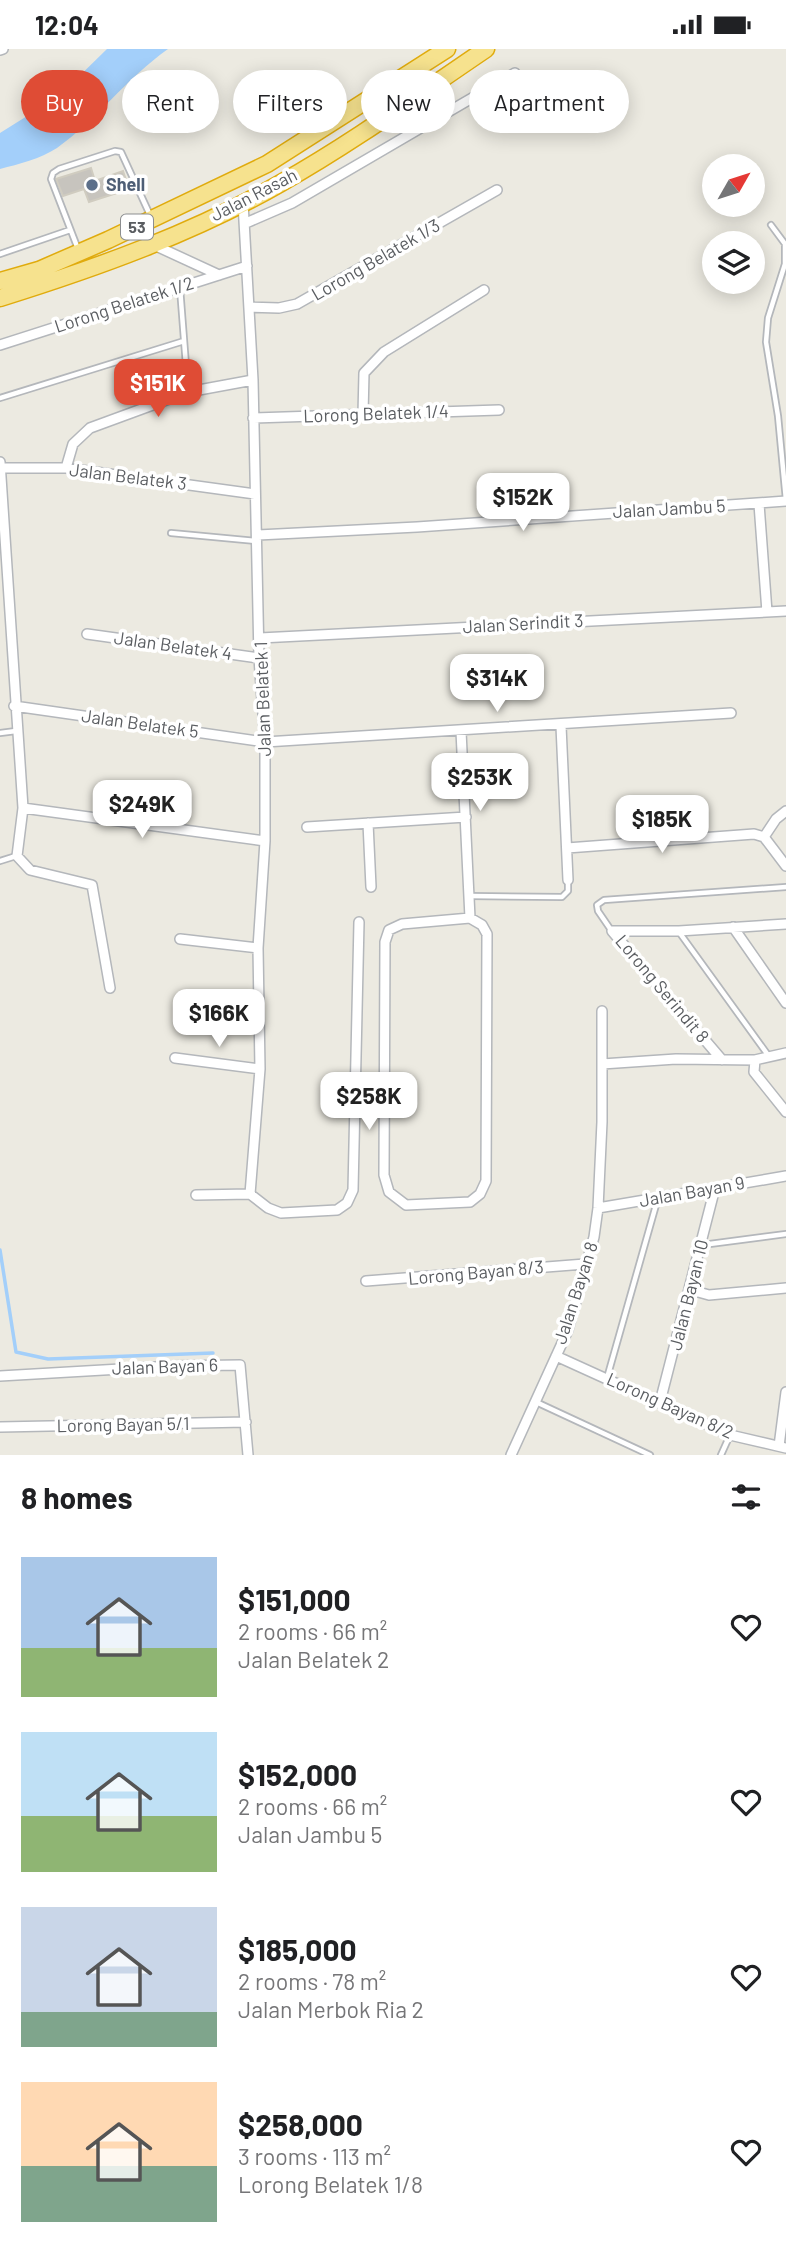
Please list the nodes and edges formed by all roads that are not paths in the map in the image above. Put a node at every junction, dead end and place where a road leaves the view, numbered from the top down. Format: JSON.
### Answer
{"nodes":[{"id":1,"x":447,"y":49,"type":"edge"},
{"id":2,"x":486,"y":49,"type":"edge"},
{"id":3,"x":469,"y":100,"type":"edge"},
{"id":4,"x":234,"y":181,"type":"junction"},
{"id":5,"x":497,"y":190,"type":"dead end"},
{"id":6,"x":243,"y":203,"type":"junction"},
{"id":7,"x":152,"y":219,"type":"junction"},
{"id":8,"x":246,"y":223,"type":"junction"},
{"id":9,"x":771,"y":225,"type":"dead end"},
{"id":10,"x":71,"y":230,"type":"junction"},
{"id":11,"x":151,"y":244,"type":"junction"},
{"id":12,"x":79,"y":253,"type":"junction"},
{"id":13,"x":0,"y":254,"type":"edge"},
{"id":14,"x":247,"y":266,"type":"junction"},
{"id":15,"x":219,"y":275,"type":"junction"},
{"id":16,"x":0,"y":281,"type":"edge"},
{"id":17,"x":180,"y":287,"type":"junction"},
{"id":18,"x":484,"y":290,"type":"dead end"},
{"id":19,"x":0,"y":298,"type":"edge"},
{"id":20,"x":248,"y":307,"type":"junction"},
{"id":21,"x":184,"y":341,"type":"junction"},
{"id":22,"x":0,"y":345,"type":"edge"},
{"id":23,"x":253,"y":380,"type":"junction"},
{"id":24,"x":188,"y":392,"type":"junction"},
{"id":25,"x":0,"y":398,"type":"edge"},
{"id":26,"x":499,"y":410,"type":"dead end"},
{"id":27,"x":363,"y":414,"type":"junction"},
{"id":28,"x":253,"y":418,"type":"junction"},
{"id":29,"x":1,"y":465,"type":"edge"},
{"id":30,"x":66,"y":468,"type":"junction"},
{"id":31,"x":255,"y":494,"type":"junction"},
{"id":32,"x":786,"y":501,"type":"edge"},
{"id":33,"x":760,"y":504,"type":"junction"},
{"id":34,"x":171,"y":533,"type":"dead end"},
{"id":35,"x":258,"y":538,"type":"junction"},
{"id":36,"x":4,"y":602,"type":"edge"},
{"id":37,"x":786,"y":611,"type":"edge"},
{"id":38,"x":767,"y":612,"type":"junction"},
{"id":39,"x":87,"y":634,"type":"dead end"},
{"id":40,"x":260,"y":638,"type":"junction"},
{"id":41,"x":259,"y":658,"type":"junction"},
{"id":42,"x":14,"y":706,"type":"junction"},
{"id":43,"x":731,"y":713,"type":"dead end"},
{"id":44,"x":561,"y":726,"type":"junction"},
{"id":45,"x":16,"y":730,"type":"junction"},
{"id":46,"x":461,"y":731,"type":"junction"},
{"id":47,"x":0,"y":733,"type":"edge"},
{"id":48,"x":265,"y":743,"type":"junction"},
{"id":49,"x":23,"y":809,"type":"junction"},
{"id":50,"x":786,"y":811,"type":"edge"},
{"id":51,"x":466,"y":817,"type":"junction"},
{"id":52,"x":368,"y":823,"type":"junction"},
{"id":53,"x":307,"y":827,"type":"dead end"},
{"id":54,"x":759,"y":835,"type":"junction"},
{"id":55,"x":265,"y":841,"type":"junction"},
{"id":56,"x":567,"y":848,"type":"junction"},
{"id":57,"x":18,"y":856,"type":"junction"},
{"id":58,"x":0,"y":861,"type":"edge"},
{"id":59,"x":786,"y":866,"type":"edge"},
{"id":60,"x":568,"y":880,"type":"joint"},
{"id":61,"x":371,"y":887,"type":"dead end"},
{"id":62,"x":786,"y":887,"type":"edge"},
{"id":63,"x":469,"y":896,"type":"junction"},
{"id":64,"x":470,"y":918,"type":"junction"},
{"id":65,"x":359,"y":922,"type":"dead end"},
{"id":66,"x":786,"y":924,"type":"edge"},
{"id":67,"x":733,"y":927,"type":"junction"},
{"id":68,"x":612,"y":931,"type":"junction"},
{"id":69,"x":678,"y":931,"type":"junction"},
{"id":70,"x":180,"y":939,"type":"dead end"},
{"id":71,"x":258,"y":948,"type":"junction"},
{"id":72,"x":110,"y":988,"type":"dead end"},
{"id":73,"x":786,"y":1003,"type":"edge"},
{"id":74,"x":602,"y":1011,"type":"dead end"},
{"id":75,"x":786,"y":1053,"type":"edge"},
{"id":76,"x":769,"y":1056,"type":"junction"},
{"id":77,"x":175,"y":1058,"type":"dead end"},
{"id":78,"x":755,"y":1060,"type":"junction"},
{"id":79,"x":722,"y":1061,"type":"junction"},
{"id":80,"x":602,"y":1065,"type":"junction"},
{"id":81,"x":260,"y":1069,"type":"junction"},
{"id":82,"x":786,"y":1112,"type":"edge"},
{"id":83,"x":786,"y":1176,"type":"edge"},
{"id":84,"x":715,"y":1188,"type":"junction"},
{"id":85,"x":250,"y":1194,"type":"junction"},
{"id":86,"x":196,"y":1195,"type":"dead end"},
{"id":87,"x":658,"y":1197,"type":"junction"},
{"id":88,"x":598,"y":1208,"type":"junction"},
{"id":89,"x":786,"y":1234,"type":"edge"},
{"id":90,"x":702,"y":1245,"type":"junction"},
{"id":91,"x":585,"y":1264,"type":"junction"},
{"id":92,"x":366,"y":1282,"type":"dead end"},
{"id":93,"x":786,"y":1288,"type":"edge"},
{"id":94,"x":691,"y":1290,"type":"junction"},
{"id":95,"x":556,"y":1356,"type":"junction"},
{"id":96,"x":0,"y":1376,"type":"edge"},
{"id":97,"x":607,"y":1379,"type":"junction"},
{"id":98,"x":786,"y":1392,"type":"edge"},
{"id":99,"x":535,"y":1402,"type":"junction"},
{"id":100,"x":660,"y":1402,"type":"junction"},
{"id":101,"x":246,"y":1422,"type":"junction"},
{"id":102,"x":0,"y":1427,"type":"edge"},
{"id":103,"x":730,"y":1434,"type":"junction"},
{"id":104,"x":783,"y":1447,"type":"edge"},
{"id":105,"x":515,"y":1454,"type":"edge"},
{"id":106,"x":248,"y":1455,"type":"edge"},
{"id":107,"x":650,"y":1455,"type":"edge"},
{"id":108,"x":721,"y":1455,"type":"edge"}],
"edges":[{"from":1,"to":4,"type":"highway","name":"Jalan Rasah","number":"53"},
{"from":2,"to":6,"type":"highway","name":"Jalan Rasah","number":"53"},
{"from":3,"to":8,"type":"street"},
{"from":4,"to":6,"type":"highway"},
{"from":4,"to":7,"type":"highway","name":"Jalan Rasah","number":"53"},
{"from":5,"to":20,"type":"street","name":"Lorong Belatek 1/3"},
{"from":6,"to":8,"type":"street","name":"Jalan Belatek 1"},
{"from":6,"to":11,"type":"highway","name":"Jalan Rasah","number":"53"},
{"from":7,"to":10,"type":"lane"},
{"from":7,"to":12,"type":"highway","name":"Jalan Rasah","number":"53"},
{"from":8,"to":14,"type":"street","name":"Jalan Belatek 1"},
{"from":9,"to":32,"type":"lane"},
{"from":10,"to":12,"type":"lane"},
{"from":10,"to":13,"type":"lane"},
{"from":11,"to":15,"type":"street"},
{"from":11,"to":19,"type":"highway","name":"Jalan Rasah","number":"53"},
{"from":12,"to":16,"type":"highway","name":"Jalan Rasah","number":"53"},
{"from":14,"to":15,"type":"street","name":"Lorong Belatek 1/2"},
{"from":14,"to":20,"type":"street","name":"Jalan Belatek 1"},
{"from":15,"to":17,"type":"street","name":"Lorong Belatek 1/2"},
{"from":17,"to":21,"type":"lane"},
{"from":17,"to":22,"type":"street","name":"Lorong Belatek 1/2"},
{"from":18,"to":27,"type":"street"},
{"from":20,"to":23,"type":"street","name":"Jalan Belatek 1"},
{"from":21,"to":24,"type":"lane"},
{"from":21,"to":25,"type":"lane"},
{"from":23,"to":24,"type":"street"},
{"from":23,"to":28,"type":"street","name":"Jalan Belatek 1"},
{"from":24,"to":30,"type":"street"},
{"from":26,"to":27,"type":"street","name":"Lorong Belatek 1/4"},
{"from":27,"to":28,"type":"street","name":"Lorong Belatek 1/4"},
{"from":28,"to":31,"type":"street","name":"Jalan Belatek 1"},
{"from":29,"to":30,"type":"street","name":"Jalan Belatek 3"},
{"from":29,"to":36,"type":"street"},
{"from":30,"to":31,"type":"street","name":"Jalan Belatek 3"},
{"from":31,"to":35,"type":"street","name":"Jalan Belatek 1"},
{"from":32,"to":33,"type":"street","name":"Jalan Jambu 5"},
{"from":33,"to":35,"type":"street","name":"Jalan Jambu 5"},
{"from":33,"to":38,"type":"street"},
{"from":34,"to":35,"type":"lane"},
{"from":35,"to":40,"type":"street","name":"Jalan Belatek 1"},
{"from":36,"to":42,"type":"street"},
{"from":37,"to":38,"type":"street","name":"Jalan Serindit 3"},
{"from":38,"to":40,"type":"street","name":"Jalan Serindit 3"},
{"from":39,"to":41,"type":"street","name":"Jalan Belatek 4"},
{"from":40,"to":41,"type":"street","name":"Jalan Belatek 1"},
{"from":41,"to":48,"type":"street","name":"Jalan Belatek 1"},
{"from":42,"to":45,"type":"street"},
{"from":42,"to":48,"type":"street","name":"Jalan Belatek 5"},
{"from":43,"to":44,"type":"street","name":"Jalan Belatek 5"},
{"from":44,"to":46,"type":"street","name":"Jalan Belatek 5"},
{"from":44,"to":56,"type":"street"},
{"from":45,"to":47,"type":"lane"},
{"from":45,"to":49,"type":"street"},
{"from":46,"to":48,"type":"street","name":"Jalan Belatek 5"},
{"from":46,"to":51,"type":"street"},
{"from":48,"to":55,"type":"street","name":"Jalan Belatek 1"},
{"from":49,"to":55,"type":"street"},
{"from":49,"to":57,"type":"street"},
{"from":50,"to":54,"type":"street"},
{"from":51,"to":52,"type":"street"},
{"from":51,"to":63,"type":"street"},
{"from":52,"to":53,"type":"street"},
{"from":52,"to":61,"type":"street"},
{"from":54,"to":56,"type":"street"},
{"from":54,"to":59,"type":"street"},
{"from":55,"to":71,"type":"street","name":"Jalan Belatek 1"},
{"from":56,"to":60,"type":"street"},
{"from":57,"to":58,"type":"lane"},
{"from":57,"to":72,"type":"street"},
{"from":60,"to":63,"type":"lane"},
{"from":62,"to":68,"type":"lane"},
{"from":63,"to":64,"type":"street"},
{"from":64,"to":64,"type":"street"},
{"from":65,"to":85,"type":"street"},
{"from":66,"to":67,"type":"street","name":"Lorong Serindit 8"},
{"from":67,"to":69,"type":"street","name":"Lorong Serindit 8"},
{"from":67,"to":73,"type":"street"},
{"from":68,"to":69,"type":"street","name":"Lorong Serindit 8"},
{"from":68,"to":79,"type":"street","name":"Lorong Serindit 8"},
{"from":69,"to":76,"type":"lane"},
{"from":70,"to":71,"type":"street"},
{"from":71,"to":81,"type":"street","name":"Jalan Belatek 1"},
{"from":74,"to":80,"type":"street","name":"Jalan Bayan 8"},
{"from":75,"to":76,"type":"street"},
{"from":76,"to":78,"type":"street"},
{"from":77,"to":81,"type":"street"},
{"from":78,"to":79,"type":"street"},
{"from":78,"to":82,"type":"street"},
{"from":79,"to":80,"type":"street"},
{"from":80,"to":88,"type":"street","name":"Jalan Bayan 8"},
{"from":81,"to":85,"type":"street","name":"Jalan Belatek 1"},
{"from":83,"to":84,"type":"street","name":"Jalan Bayan 9"},
{"from":84,"to":87,"type":"street","name":"Jalan Bayan 9"},
{"from":84,"to":90,"type":"street","name":"Jalan Bayan 10"},
{"from":85,"to":86,"type":"street"},
{"from":87,"to":88,"type":"street","name":"Jalan Bayan 9"},
{"from":87,"to":97,"type":"lane"},
{"from":88,"to":91,"type":"street","name":"Jalan Bayan 8"},
{"from":89,"to":90,"type":"lane"},
{"from":90,"to":94,"type":"street","name":"Jalan Bayan 10"},
{"from":91,"to":92,"type":"street","name":"Lorong Bayan 8/3"},
{"from":91,"to":95,"type":"street","name":"Jalan Bayan 8"},
{"from":93,"to":94,"type":"street"},
{"from":94,"to":100,"type":"street","name":"Jalan Bayan 10"},
{"from":95,"to":97,"type":"street","name":"Lorong Bayan 8/2"},
{"from":95,"to":99,"type":"street","name":"Jalan Bayan 8"},
{"from":96,"to":101,"type":"street","name":"Jalan Bayan 6"},
{"from":97,"to":100,"type":"street","name":"Lorong Bayan 8/2"},
{"from":98,"to":104,"type":"street"},
{"from":99,"to":105,"type":"street","name":"Jalan Bayan 8"},
{"from":99,"to":107,"type":"lane"},
{"from":100,"to":103,"type":"street","name":"Lorong Bayan 8/2"},
{"from":101,"to":102,"type":"street","name":"Lorong Bayan 5/1"},
{"from":101,"to":106,"type":"street","name":"Jalan Bayan 6"},
{"from":103,"to":104,"type":"street","name":"Lorong Bayan 8/2"},
{"from":103,"to":108,"type":"lane"}]}
